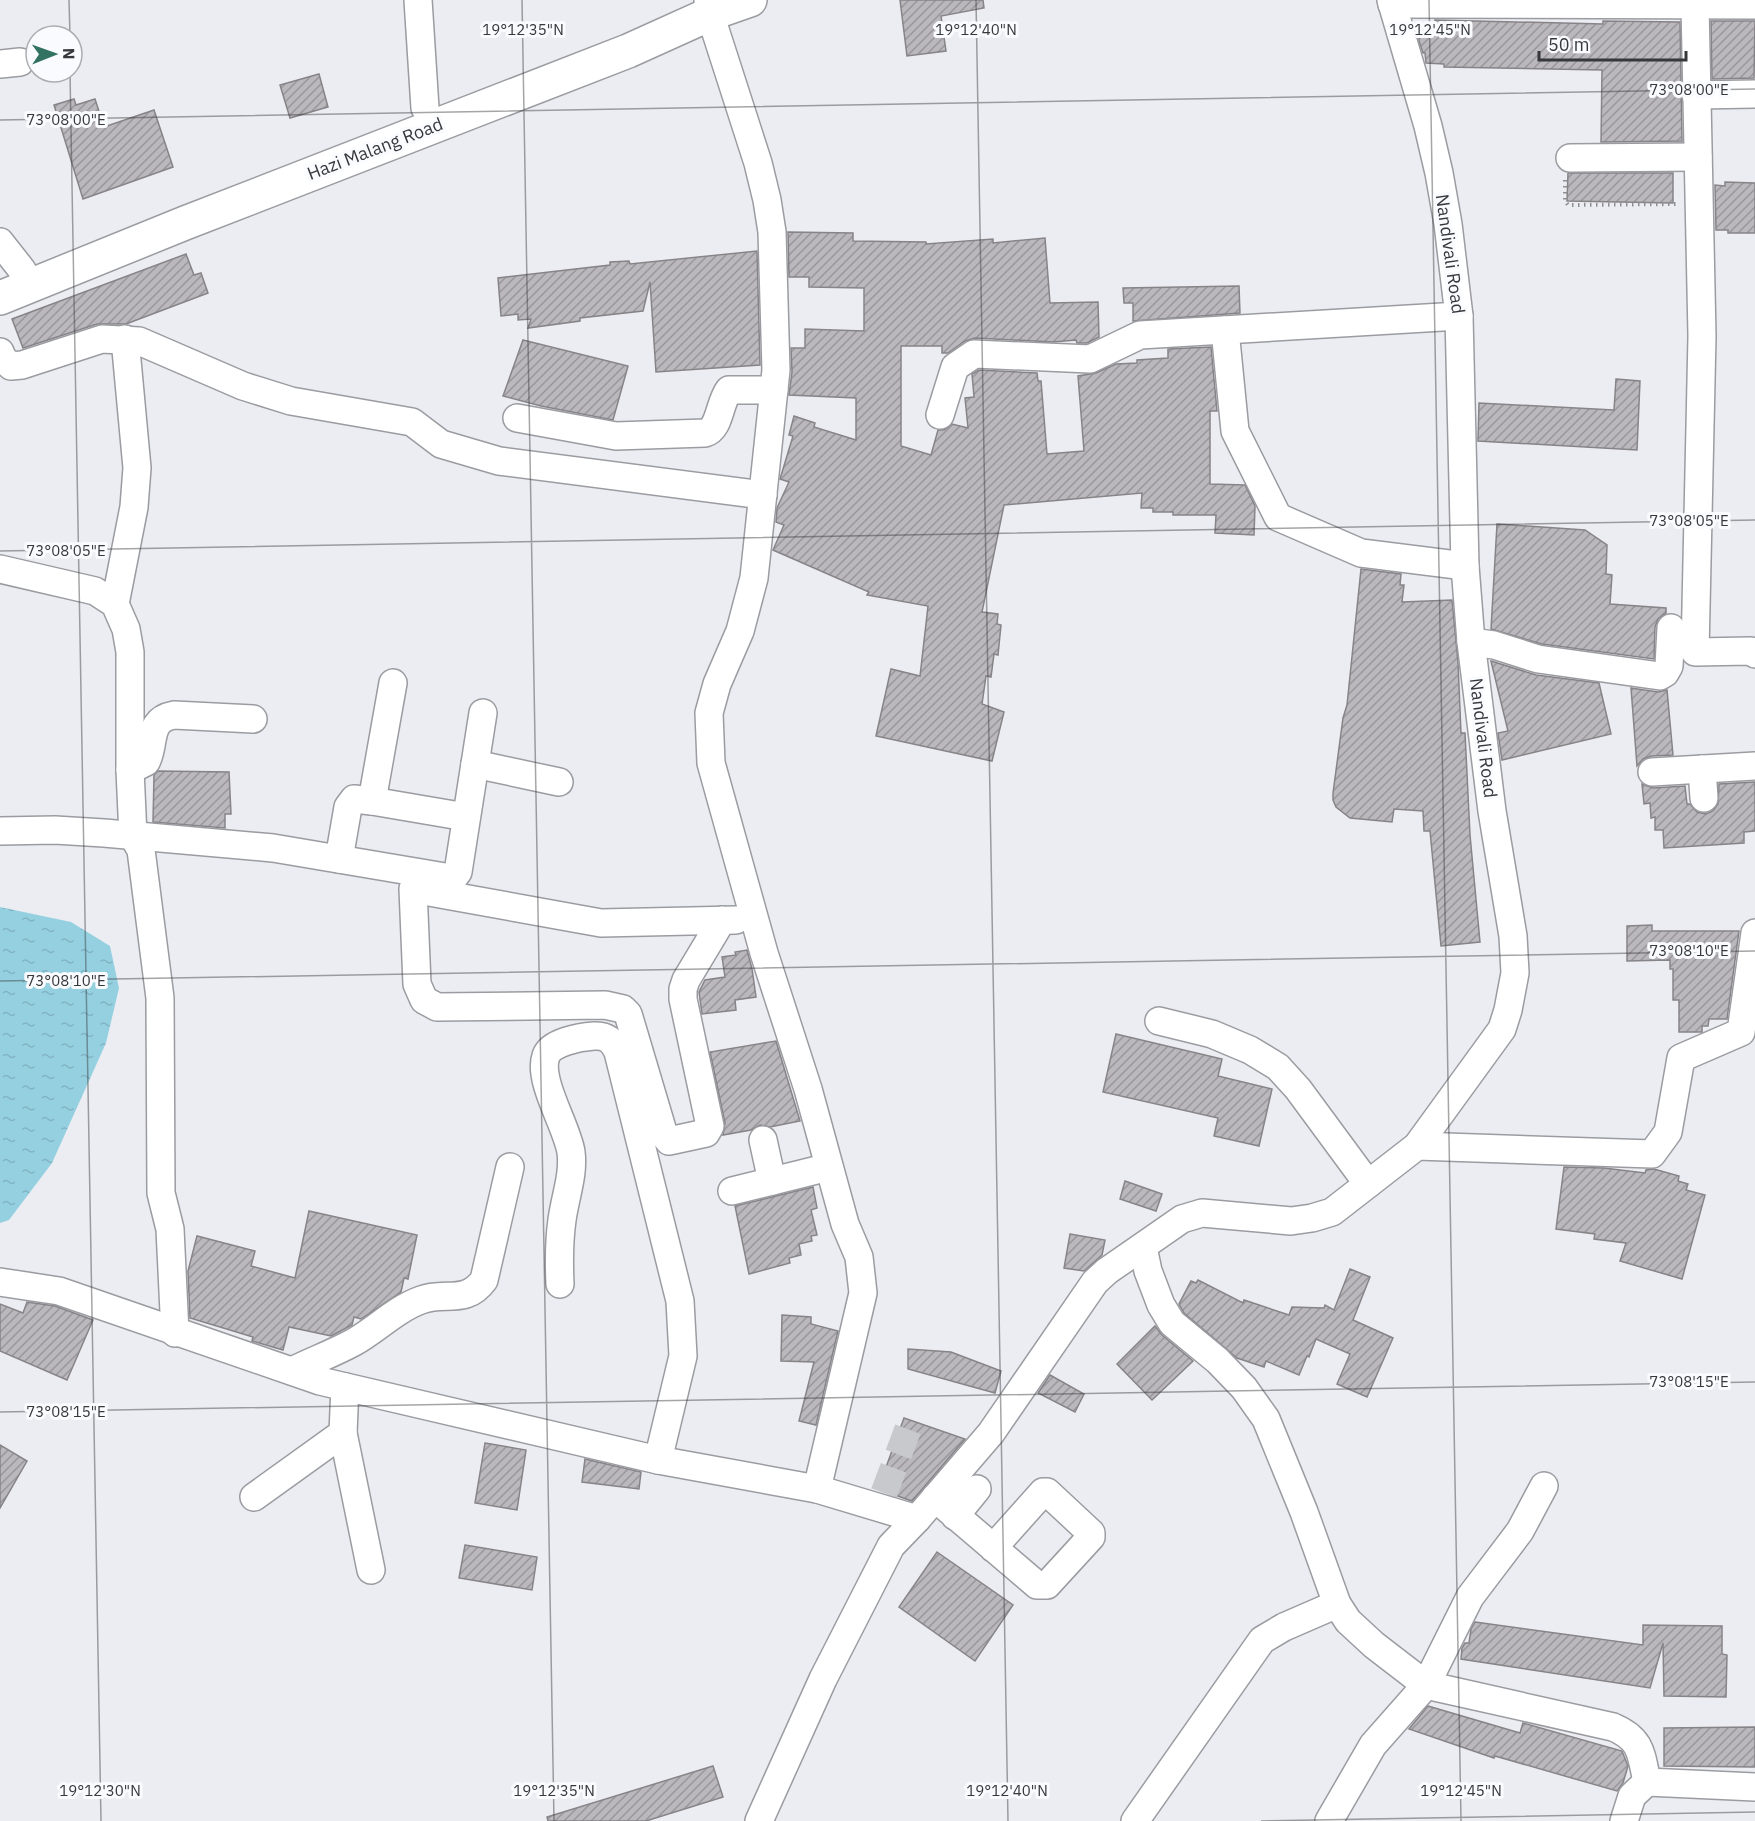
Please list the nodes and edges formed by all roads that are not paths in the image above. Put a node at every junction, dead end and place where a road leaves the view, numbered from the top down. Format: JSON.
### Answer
{"nodes":[{"id":1,"x":418,"y":0,"type":"edge"},
{"id":2,"x":750,"y":0,"type":"edge"},
{"id":3,"x":1391,"y":2,"type":"edge"},
{"id":4,"x":1476,"y":2,"type":"edge"},
{"id":5,"x":702,"y":5,"type":"edge"},
{"id":6,"x":1695,"y":5,"type":"junction"},
{"id":7,"x":1755,"y":5,"type":"edge"},
{"id":8,"x":1755,"y":94,"type":"edge"},
{"id":9,"x":1696,"y":95,"type":"junction"},
{"id":10,"x":425,"y":108,"type":"junction"},
{"id":11,"x":1690,"y":157,"type":"junction"},
{"id":12,"x":1570,"y":158,"type":"road end"},
{"id":13,"x":1681,"y":204,"type":"road end"},
{"id":14,"x":0,"y":242,"type":"edge"},
{"id":15,"x":18,"y":278,"type":"edge"},
{"id":16,"x":0,"y":298,"type":"edge"},
{"id":17,"x":1459,"y":316,"type":"junction"},
{"id":18,"x":1225,"y":330,"type":"junction"},
{"id":19,"x":125,"y":339,"type":"junction"},
{"id":20,"x":0,"y":352,"type":"edge"},
{"id":21,"x":774,"y":390,"type":"junction"},
{"id":22,"x":940,"y":415,"type":"dead end"},
{"id":23,"x":517,"y":418,"type":"dead end"},
{"id":24,"x":763,"y":495,"type":"junction"},
{"id":25,"x":1465,"y":566,"type":"junction"},
{"id":26,"x":0,"y":569,"type":"edge"},
{"id":27,"x":115,"y":604,"type":"junction"},
{"id":28,"x":1671,"y":628,"type":"dead end"},
{"id":29,"x":1471,"y":642,"type":"junction"},
{"id":30,"x":1755,"y":654,"type":"edge"},
{"id":31,"x":393,"y":683,"type":"dead end"},
{"id":32,"x":483,"y":713,"type":"dead end"},
{"id":33,"x":253,"y":719,"type":"dead end"},
{"id":34,"x":475,"y":764,"type":"junction"},
{"id":35,"x":1755,"y":766,"type":"edge"},
{"id":36,"x":1702,"y":769,"type":"junction"},
{"id":37,"x":130,"y":770,"type":"junction"},
{"id":38,"x":1652,"y":772,"type":"dead end"},
{"id":39,"x":559,"y":782,"type":"dead end"},
{"id":40,"x":1704,"y":798,"type":"dead end"},
{"id":41,"x":372,"y":801,"type":"junction"},
{"id":42,"x":466,"y":817,"type":"junction"},
{"id":43,"x":0,"y":831,"type":"edge"},
{"id":44,"x":137,"y":843,"type":"junction"},
{"id":45,"x":339,"y":859,"type":"junction"},
{"id":46,"x":413,"y":889,"type":"junction"},
{"id":47,"x":722,"y":920,"type":"junction"},
{"id":48,"x":755,"y":920,"type":"junction"},
{"id":49,"x":1755,"y":933,"type":"edge"},
{"id":50,"x":1159,"y":1021,"type":"dead end"},
{"id":51,"x":1748,"y":1033,"type":"edge"},
{"id":52,"x":763,"y":1140,"type":"dead end"},
{"id":53,"x":1417,"y":1146,"type":"junction"},
{"id":54,"x":510,"y":1167,"type":"dead end"},
{"id":55,"x":829,"y":1167,"type":"junction"},
{"id":56,"x":772,"y":1181,"type":"junction"},
{"id":57,"x":1368,"y":1184,"type":"junction"},
{"id":58,"x":732,"y":1191,"type":"dead end"},
{"id":59,"x":1143,"y":1247,"type":"junction"},
{"id":60,"x":0,"y":1282,"type":"edge"},
{"id":61,"x":560,"y":1284,"type":"dead end"},
{"id":62,"x":175,"y":1333,"type":"junction"},
{"id":63,"x":292,"y":1371,"type":"junction"},
{"id":64,"x":345,"y":1387,"type":"junction"},
{"id":65,"x":343,"y":1433,"type":"junction"},
{"id":66,"x":658,"y":1460,"type":"junction"},
{"id":67,"x":1544,"y":1486,"type":"dead end"},
{"id":68,"x":817,"y":1489,"type":"junction"},
{"id":69,"x":977,"y":1489,"type":"dead end"},
{"id":70,"x":254,"y":1497,"type":"dead end"},
{"id":71,"x":935,"y":1498,"type":"junction"},
{"id":72,"x":955,"y":1516,"type":"junction"},
{"id":73,"x":917,"y":1519,"type":"junction"},
{"id":74,"x":993,"y":1548,"type":"dead end"},
{"id":75,"x":372,"y":1569,"type":"dead end"},
{"id":76,"x":1337,"y":1604,"type":"junction"},
{"id":77,"x":1426,"y":1685,"type":"junction"},
{"id":78,"x":1647,"y":1782,"type":"junction"},
{"id":79,"x":1755,"y":1787,"type":"edge"},
{"id":80,"x":759,"y":1821,"type":"edge"},
{"id":81,"x":1135,"y":1821,"type":"edge"},
{"id":82,"x":1329,"y":1821,"type":"edge"},
{"id":83,"x":1624,"y":1821,"type":"edge"}],
"edges":[{"from":1,"to":10,"type":"street"},
{"from":2,"to":5,"type":"main road","name":"Hazi Malang Road"},
{"from":3,"to":4,"type":"street"},
{"from":3,"to":17,"type":"street","name":"Nandivali Road"},
{"from":4,"to":6,"type":"street"},
{"from":5,"to":10,"type":"main road","name":"Hazi Malang Road"},
{"from":5,"to":15,"type":"main road","name":"Hazi Malang Road"},
{"from":5,"to":21,"type":"street"},
{"from":6,"to":7,"type":"street"},
{"from":6,"to":9,"type":"street"},
{"from":8,"to":9,"type":"street"},
{"from":9,"to":11,"type":"street"},
{"from":10,"to":15,"type":"main road","name":"Hazi Malang Road"},
{"from":11,"to":12,"type":"street"},
{"from":11,"to":13,"type":"street"},
{"from":11,"to":30,"type":"street"},
{"from":14,"to":15,"type":"street"},
{"from":15,"to":16,"type":"main road","name":"Hazi Malang Road"},
{"from":17,"to":18,"type":"street"},
{"from":17,"to":25,"type":"street","name":"Nandivali Road"},
{"from":18,"to":22,"type":"street"},
{"from":18,"to":25,"type":"street"},
{"from":19,"to":20,"type":"street"},
{"from":19,"to":24,"type":"street"},
{"from":19,"to":27,"type":"street"},
{"from":21,"to":23,"type":"street"},
{"from":21,"to":24,"type":"street"},
{"from":24,"to":48,"type":"street"},
{"from":25,"to":29,"type":"street","name":"Nandivali Road"},
{"from":26,"to":27,"type":"street"},
{"from":27,"to":37,"type":"street"},
{"from":28,"to":29,"type":"street"},
{"from":29,"to":53,"type":"street","name":"Nandivali Road"},
{"from":31,"to":41,"type":"street"},
{"from":32,"to":34,"type":"street"},
{"from":33,"to":37,"type":"street"},
{"from":34,"to":39,"type":"street"},
{"from":34,"to":42,"type":"street"},
{"from":35,"to":36,"type":"street"},
{"from":36,"to":38,"type":"street"},
{"from":36,"to":40,"type":"street"},
{"from":37,"to":44,"type":"street"},
{"from":41,"to":42,"type":"street"},
{"from":41,"to":45,"type":"street"},
{"from":42,"to":45,"type":"street"},
{"from":43,"to":44,"type":"street"},
{"from":44,"to":45,"type":"street"},
{"from":44,"to":46,"type":"street"},
{"from":44,"to":62,"type":"street"},
{"from":46,"to":47,"type":"street"},
{"from":46,"to":47,"type":"street"},
{"from":47,"to":48,"type":"street"},
{"from":48,"to":55,"type":"street"},
{"from":49,"to":51,"type":"street"},
{"from":50,"to":57,"type":"street"},
{"from":51,"to":53,"type":"street"},
{"from":52,"to":56,"type":"street"},
{"from":53,"to":57,"type":"street","name":"Nandivali Road"},
{"from":54,"to":63,"type":"street"},
{"from":55,"to":56,"type":"street"},
{"from":55,"to":68,"type":"street"},
{"from":56,"to":58,"type":"street"},
{"from":57,"to":59,"type":"street","name":"Nandivali Road"},
{"from":59,"to":71,"type":"street","name":"Nandivali Road"},
{"from":59,"to":76,"type":"street"},
{"from":60,"to":62,"type":"street"},
{"from":61,"to":66,"type":"street"},
{"from":62,"to":63,"type":"street"},
{"from":63,"to":64,"type":"street"},
{"from":64,"to":65,"type":"street"},
{"from":64,"to":66,"type":"street"},
{"from":65,"to":70,"type":"street"},
{"from":65,"to":75,"type":"street"},
{"from":66,"to":68,"type":"street"},
{"from":67,"to":77,"type":"street"},
{"from":68,"to":73,"type":"street"},
{"from":69,"to":72,"type":"street"},
{"from":71,"to":72,"type":"street"},
{"from":71,"to":73,"type":"street","name":"Nandivali Road"},
{"from":72,"to":74,"type":"street"},
{"from":73,"to":80,"type":"street","name":"Nandivali Road"},
{"from":76,"to":77,"type":"street"},
{"from":76,"to":81,"type":"street"},
{"from":77,"to":78,"type":"street"},
{"from":77,"to":82,"type":"street"},
{"from":78,"to":79,"type":"street"},
{"from":78,"to":83,"type":"street"}]}
